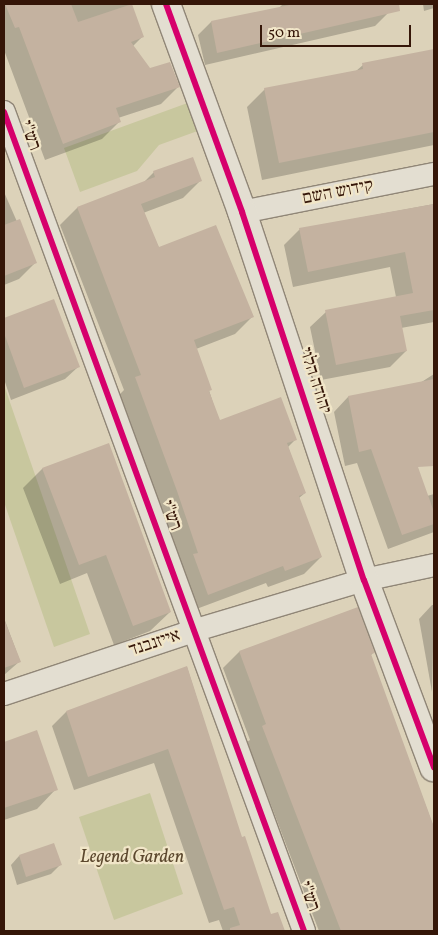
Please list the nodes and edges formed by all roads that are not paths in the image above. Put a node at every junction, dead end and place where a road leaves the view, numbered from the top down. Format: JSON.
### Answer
{"nodes":[{"id":1,"x":166,"y":4,"type":"edge"},
{"id":2,"x":4,"y":112,"type":"edge"},
{"id":3,"x":434,"y":174,"type":"edge"},
{"id":4,"x":242,"y":212,"type":"junction"},
{"id":5,"x":434,"y":565,"type":"edge"},
{"id":6,"x":364,"y":580,"type":"junction"},
{"id":7,"x":196,"y":630,"type":"junction"},
{"id":8,"x":4,"y":694,"type":"edge"},
{"id":9,"x":434,"y":767,"type":"edge"},
{"id":10,"x":304,"y":931,"type":"edge"}],
"edges":[{"from":1,"to":4,"type":"street","name":"יהודה הלוי"},
{"from":2,"to":7,"type":"street","name":"רש\"י"},
{"from":3,"to":4,"type":"street","name":"קידוש השם"},
{"from":4,"to":6,"type":"street","name":"יהודה הלוי"},
{"from":5,"to":6,"type":"street","name":"אייזנבנד"},
{"from":6,"to":7,"type":"street","name":"אייזנבנד"},
{"from":6,"to":9,"type":"street","name":"יהודה הלוי"},
{"from":7,"to":8,"type":"street","name":"אייזנבנד"},
{"from":7,"to":10,"type":"street","name":"רש\"י"}]}
